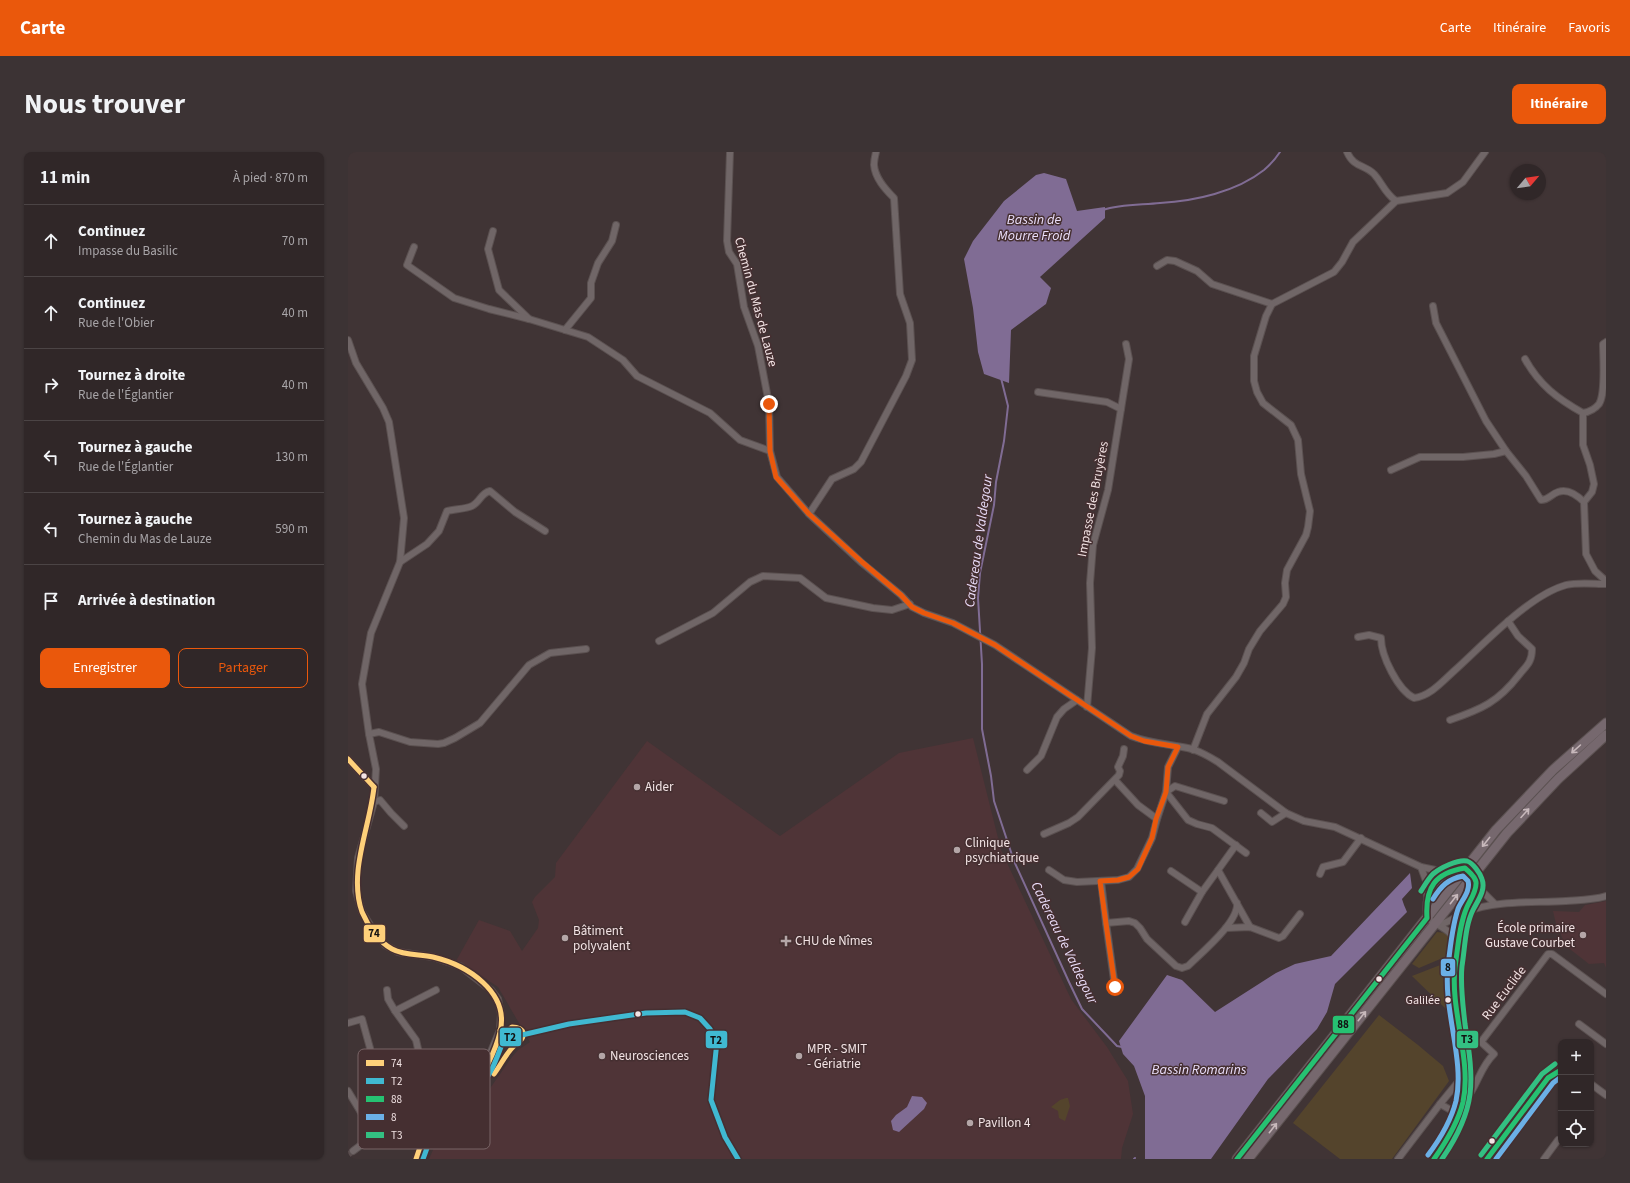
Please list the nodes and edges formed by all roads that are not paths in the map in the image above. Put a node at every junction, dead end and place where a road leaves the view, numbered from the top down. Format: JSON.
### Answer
{"nodes":[{"id":1,"x":730,"y":152,"type":"edge"},
{"id":2,"x":876,"y":152,"type":"edge"},
{"id":3,"x":1347,"y":152,"type":"edge"},
{"id":4,"x":1485,"y":152,"type":"edge"},
{"id":5,"x":1396,"y":201,"type":"junction"},
{"id":6,"x":616,"y":225,"type":"dead end"},
{"id":7,"x":493,"y":231,"type":"dead end"},
{"id":8,"x":414,"y":247,"type":"dead end"},
{"id":9,"x":1157,"y":266,"type":"dead end"},
{"id":10,"x":1272,"y":304,"type":"junction"},
{"id":11,"x":1433,"y":306,"type":"dead end"},
{"id":12,"x":529,"y":319,"type":"junction"},
{"id":13,"x":565,"y":330,"type":"junction"},
{"id":14,"x":348,"y":340,"type":"edge"},
{"id":15,"x":1606,"y":342,"type":"edge"},
{"id":16,"x":1126,"y":344,"type":"dead end"},
{"id":17,"x":1525,"y":359,"type":"dead end"},
{"id":18,"x":1605,"y":390,"type":"edge"},
{"id":19,"x":1038,"y":392,"type":"dead end"},
{"id":20,"x":1121,"y":409,"type":"junction"},
{"id":21,"x":1583,"y":413,"type":"junction"},
{"id":22,"x":770,"y":451,"type":"junction"},
{"id":23,"x":1506,"y":452,"type":"junction"},
{"id":24,"x":1390,"y":470,"type":"dead end"},
{"id":25,"x":1584,"y":502,"type":"junction"},
{"id":26,"x":809,"y":514,"type":"junction"},
{"id":27,"x":545,"y":531,"type":"dead end"},
{"id":28,"x":400,"y":562,"type":"junction"},
{"id":29,"x":1606,"y":583,"type":"edge"},
{"id":30,"x":907,"y":605,"type":"junction"},
{"id":31,"x":1508,"y":621,"type":"junction"},
{"id":32,"x":1358,"y":637,"type":"dead end"},
{"id":33,"x":658,"y":641,"type":"dead end"},
{"id":34,"x":586,"y":649,"type":"dead end"},
{"id":35,"x":1077,"y":700,"type":"junction"},
{"id":36,"x":1087,"y":707,"type":"junction"},
{"id":37,"x":1450,"y":720,"type":"dead end"},
{"id":38,"x":1606,"y":723,"type":"edge"},
{"id":39,"x":369,"y":734,"type":"junction"},
{"id":40,"x":1606,"y":735,"type":"edge"},
{"id":41,"x":1178,"y":747,"type":"junction"},
{"id":42,"x":1124,"y":749,"type":"dead end"},
{"id":43,"x":1193,"y":750,"type":"junction"},
{"id":44,"x":348,"y":759,"type":"edge"},
{"id":45,"x":1027,"y":770,"type":"dead end"},
{"id":46,"x":1115,"y":780,"type":"junction"},
{"id":47,"x":374,"y":787,"type":"junction"},
{"id":48,"x":1166,"y":792,"type":"junction"},
{"id":49,"x":1224,"y":801,"type":"dead end"},
{"id":50,"x":374,"y":802,"type":"junction"},
{"id":51,"x":1261,"y":813,"type":"dead end"},
{"id":52,"x":1286,"y":813,"type":"junction"},
{"id":53,"x":1156,"y":819,"type":"junction"},
{"id":54,"x":404,"y":826,"type":"dead end"},
{"id":55,"x":1044,"y":834,"type":"dead end"},
{"id":56,"x":1361,"y":838,"type":"junction"},
{"id":57,"x":1236,"y":845,"type":"junction"},
{"id":58,"x":1246,"y":853,"type":"dead end"},
{"id":59,"x":1421,"y":867,"type":"junction"},
{"id":60,"x":1465,"y":868,"type":"junction"},
{"id":61,"x":1049,"y":870,"type":"dead end"},
{"id":62,"x":1218,"y":870,"type":"junction"},
{"id":63,"x":1171,"y":871,"type":"dead end"},
{"id":64,"x":1450,"y":871,"type":"junction"},
{"id":65,"x":1320,"y":874,"type":"dead end"},
{"id":66,"x":1473,"y":875,"type":"junction"},
{"id":67,"x":1100,"y":881,"type":"junction"},
{"id":68,"x":1476,"y":885,"type":"junction"},
{"id":69,"x":1202,"y":892,"type":"junction"},
{"id":70,"x":1427,"y":895,"type":"junction"},
{"id":71,"x":1606,"y":896,"type":"edge"},
{"id":72,"x":1237,"y":903,"type":"junction"},
{"id":73,"x":1495,"y":904,"type":"junction"},
{"id":74,"x":1465,"y":912,"type":"junction"},
{"id":75,"x":1300,"y":914,"type":"dead end"},
{"id":76,"x":1426,"y":918,"type":"junction"},
{"id":77,"x":1185,"y":922,"type":"dead end"},
{"id":78,"x":1106,"y":923,"type":"junction"},
{"id":79,"x":1437,"y":924,"type":"junction"},
{"id":80,"x":1250,"y":927,"type":"junction"},
{"id":81,"x":1226,"y":928,"type":"junction"},
{"id":82,"x":1458,"y":943,"type":"junction"},
{"id":83,"x":1115,"y":987,"type":"dead end"},
{"id":84,"x":387,"y":990,"type":"dead end"},
{"id":85,"x":436,"y":990,"type":"dead end"},
{"id":86,"x":1606,"y":994,"type":"edge"},
{"id":87,"x":395,"y":1011,"type":"junction"},
{"id":88,"x":348,"y":1023,"type":"edge"},
{"id":89,"x":1578,"y":1024,"type":"dead end"},
{"id":90,"x":1606,"y":1044,"type":"edge"},
{"id":91,"x":370,"y":1048,"type":"dead end"},
{"id":92,"x":418,"y":1049,"type":"edge"},
{"id":93,"x":490,"y":1054,"type":"edge"},
{"id":94,"x":1558,"y":1071,"type":"edge"},
{"id":95,"x":1464,"y":1079,"type":"junction"},
{"id":96,"x":1594,"y":1086,"type":"edge"},
{"id":97,"x":348,"y":1091,"type":"edge"},
{"id":98,"x":1606,"y":1095,"type":"edge"},
{"id":99,"x":1462,"y":1102,"type":"junction"},
{"id":100,"x":1440,"y":1104,"type":"junction"},
{"id":101,"x":358,"y":1108,"type":"edge"},
{"id":102,"x":1458,"y":1114,"type":"junction"},
{"id":103,"x":1558,"y":1140,"type":"dead end"},
{"id":104,"x":358,"y":1147,"type":"edge"},
{"id":105,"x":420,"y":1149,"type":"edge"},
{"id":106,"x":354,"y":1150,"type":"tunnel mouth"},
{"id":107,"x":416,"y":1159,"type":"edge"},
{"id":108,"x":1237,"y":1159,"type":"edge"},
{"id":109,"x":1248,"y":1159,"type":"edge"},
{"id":110,"x":1398,"y":1159,"type":"edge"},
{"id":111,"x":1434,"y":1159,"type":"edge"},
{"id":112,"x":1487,"y":1159,"type":"edge"},
{"id":113,"x":1544,"y":1159,"type":"edge"}],
"edges":[{"from":1,"to":22,"type":"street","name":"Chemin du Mas de Lauze"},
{"from":2,"to":26,"type":"street"},
{"from":3,"to":5,"type":"street"},
{"from":4,"to":5,"type":"street"},
{"from":5,"to":10,"type":"street"},
{"from":6,"to":13,"type":"street"},
{"from":7,"to":12,"type":"street"},
{"from":8,"to":12,"type":"street"},
{"from":9,"to":10,"type":"street"},
{"from":10,"to":43,"type":"street"},
{"from":11,"to":23,"type":"street"},
{"from":12,"to":13,"type":"street"},
{"from":13,"to":22,"type":"street"},
{"from":14,"to":28,"type":"street"},
{"from":15,"to":18,"type":"street"},
{"from":16,"to":20,"type":"street","name":"Impasse des Bruyères"},
{"from":17,"to":21,"type":"street"},
{"from":18,"to":21,"type":"street"},
{"from":19,"to":20,"type":"street"},
{"from":20,"to":36,"type":"street","name":"Impasse des Bruyères"},
{"from":21,"to":25,"type":"street"},
{"from":22,"to":26,"type":"street","name":"Chemin du Mas de Lauze"},
{"from":23,"to":24,"type":"street"},
{"from":23,"to":25,"type":"street"},
{"from":25,"to":29,"type":"street"},
{"from":26,"to":30,"type":"street","name":"Chemin du Mas de Lauze"},
{"from":27,"to":28,"type":"street"},
{"from":28,"to":39,"type":"street"},
{"from":29,"to":31,"type":"street"},
{"from":30,"to":33,"type":"street"},
{"from":30,"to":35,"type":"street","name":"Chemin du Mas de Lauze"},
{"from":31,"to":32,"type":"street"},
{"from":31,"to":37,"type":"street"},
{"from":34,"to":39,"type":"street"},
{"from":35,"to":36,"type":"street","name":"Chemin du Mas de Lauze"},
{"from":35,"to":45,"type":"street"},
{"from":36,"to":41,"type":"street","name":"Chemin du Mas de Lauze"},
{"from":38,"to":60,"type":"main road","one_way":true},
{"from":39,"to":47,"type":"street"},
{"from":66,"to":40,"type":"main road","one_way":true},
{"from":41,"to":43,"type":"street","name":"Chemin du Mas de Lauze"},
{"from":41,"to":48,"type":"street"},
{"from":42,"to":46,"type":"street"},
{"from":43,"to":52,"type":"street","name":"Chemin du Mas de Lauze"},
{"from":44,"to":47,"type":"street"},
{"from":46,"to":53,"type":"street"},
{"from":46,"to":55,"type":"street"},
{"from":47,"to":50,"type":"street"},
{"from":48,"to":49,"type":"street"},
{"from":48,"to":53,"type":"street"},
{"from":48,"to":57,"type":"street"},
{"from":50,"to":54,"type":"street"},
{"from":50,"to":93,"type":"street"},
{"from":51,"to":52,"type":"street"},
{"from":52,"to":56,"type":"street","name":"Chemin du Mas de Lauze"},
{"from":53,"to":67,"type":"street"},
{"from":56,"to":59,"type":"street","name":"Chemin du Mas de Lauze"},
{"from":56,"to":65,"type":"street"},
{"from":57,"to":58,"type":"street"},
{"from":57,"to":62,"type":"street"},
{"from":59,"to":64,"type":"street","name":"Chemin du Mas de Lauze"},
{"from":59,"to":70,"type":"street"},
{"from":60,"to":64,"type":"street"},
{"from":60,"to":66,"type":"street"},
{"from":60,"to":76,"type":"main road"},
{"from":61,"to":67,"type":"street"},
{"from":62,"to":69,"type":"street"},
{"from":62,"to":72,"type":"street"},
{"from":63,"to":69,"type":"street"},
{"from":64,"to":70,"type":"street"},
{"from":66,"to":68,"type":"street"},
{"from":79,"to":66,"type":"main road","one_way":true},
{"from":67,"to":78,"type":"street"},
{"from":68,"to":73,"type":"street"},
{"from":68,"to":74,"type":"street"},
{"from":69,"to":77,"type":"street"},
{"from":70,"to":76,"type":"street"},
{"from":71,"to":73,"type":"street"},
{"from":72,"to":80,"type":"street"},
{"from":72,"to":81,"type":"street"},
{"from":73,"to":74,"type":"street"},
{"from":74,"to":79,"type":"street"},
{"from":74,"to":82,"type":"street"},
{"from":75,"to":80,"type":"street"},
{"from":76,"to":79,"type":"street"},
{"from":76,"to":108,"type":"main road"},
{"from":78,"to":81,"type":"street"},
{"from":78,"to":83,"type":"street"},
{"from":79,"to":82,"type":"street"},
{"from":109,"to":79,"type":"main road","one_way":true},
{"from":80,"to":81,"type":"street"},
{"from":82,"to":95,"type":"street"},
{"from":84,"to":87,"type":"street"},
{"from":85,"to":87,"type":"street"},
{"from":86,"to":99,"type":"street","name":"Rue Euclide"},
{"from":87,"to":92,"type":"street"},
{"from":88,"to":91,"type":"street"},
{"from":89,"to":90,"type":"street"},
{"from":94,"to":112,"type":"street"},
{"from":95,"to":99,"type":"street"},
{"from":95,"to":100,"type":"street"},
{"from":96,"to":98,"type":"street"},
{"from":97,"to":101,"type":"street"},
{"from":99,"to":102,"type":"street"},
{"from":100,"to":102,"type":"street"},
{"from":100,"to":110,"type":"street"},
{"from":102,"to":111,"type":"street"},
{"from":103,"to":113,"type":"street"},
{"from":104,"to":106,"type":"street"},
{"from":105,"to":107,"type":"street"}]}
